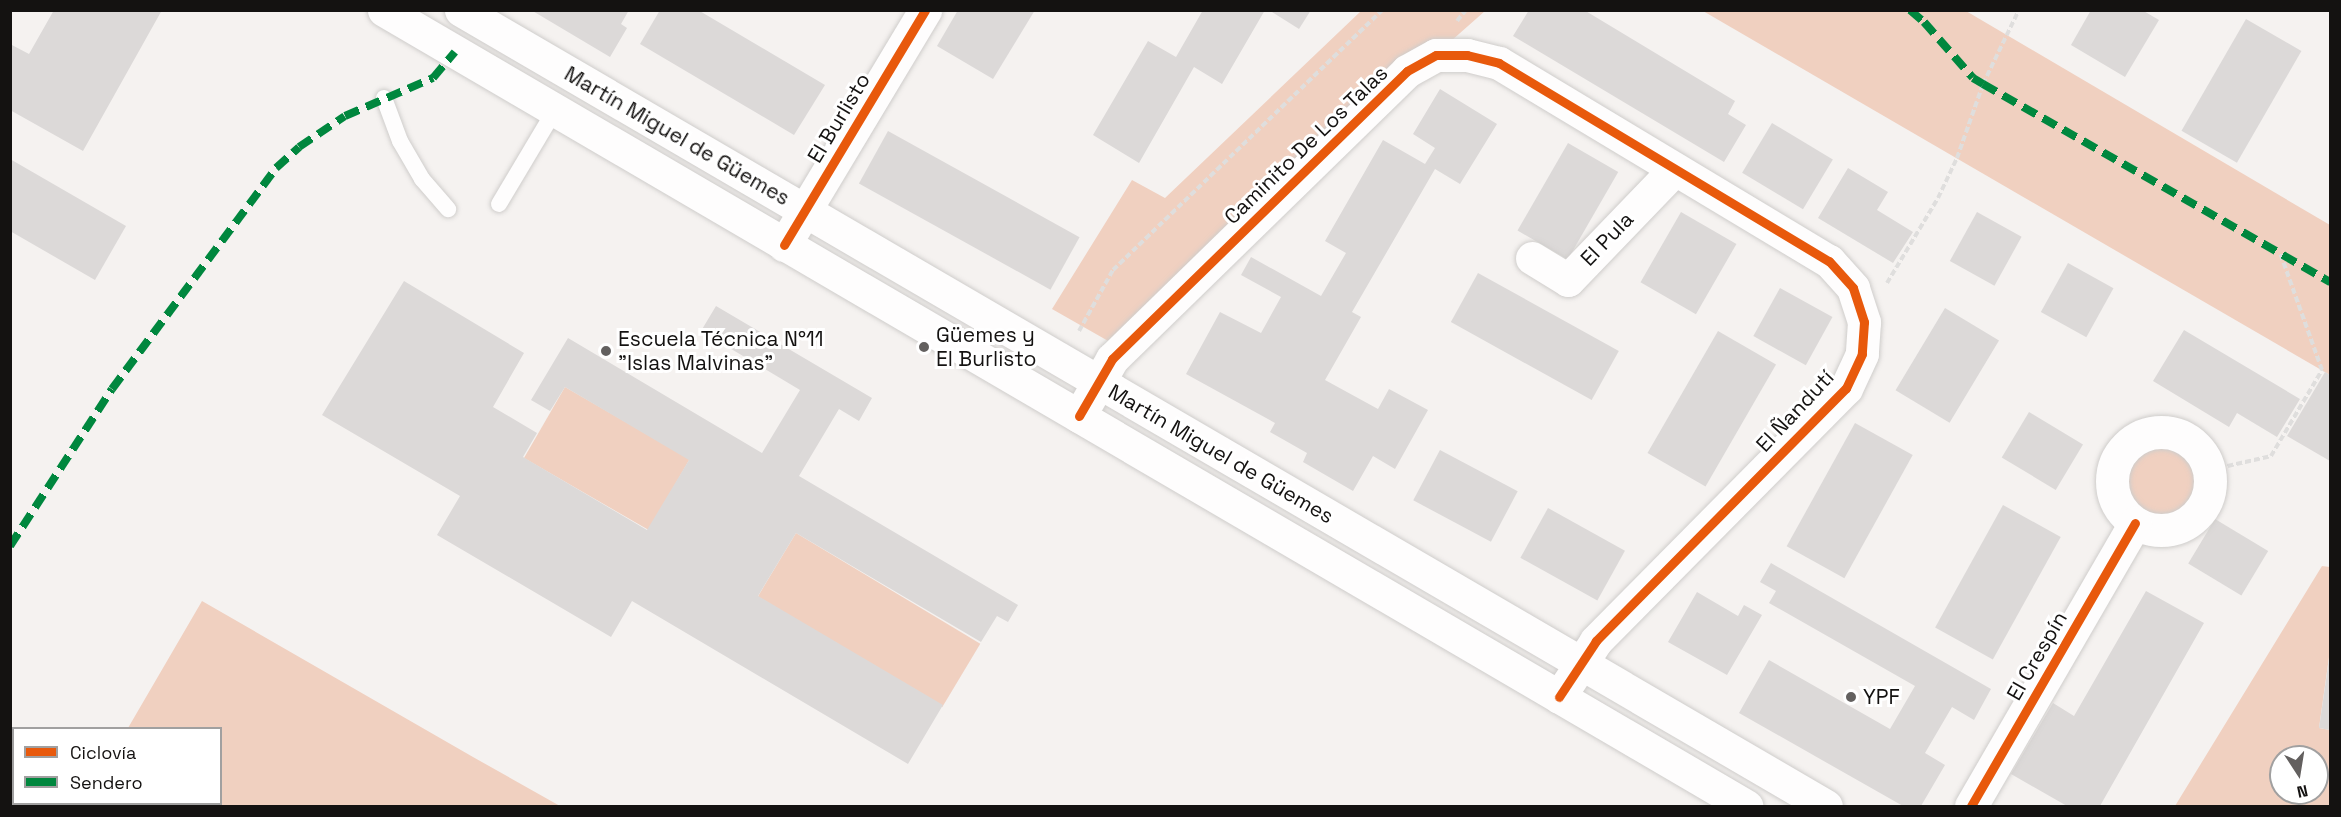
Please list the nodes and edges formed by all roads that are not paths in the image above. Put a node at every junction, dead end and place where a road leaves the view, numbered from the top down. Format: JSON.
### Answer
{"nodes":[{"id":1,"x":384,"y":10,"type":"edge"},
{"id":2,"x":925,"y":10,"type":"edge"},
{"id":3,"x":471,"y":13,"type":"edge"},
{"id":4,"x":455,"y":52,"type":"junction"},
{"id":5,"x":384,"y":98,"type":"dead end"},
{"id":6,"x":555,"y":110,"type":"junction"},
{"id":7,"x":1675,"y":169,"type":"junction"},
{"id":8,"x":499,"y":204,"type":"dead end"},
{"id":9,"x":448,"y":208,"type":"dead end"},
{"id":10,"x":805,"y":211,"type":"junction"},
{"id":11,"x":784,"y":244,"type":"junction"},
{"id":12,"x":1532,"y":258,"type":"dead end"},
{"id":13,"x":1099,"y":382,"type":"junction"},
{"id":14,"x":1079,"y":416,"type":"junction"},
{"id":15,"x":2135,"y":523,"type":"junction"},
{"id":16,"x":1581,"y":664,"type":"junction"},
{"id":17,"x":1559,"y":697,"type":"junction"},
{"id":18,"x":1746,"y":807,"type":"edge"},
{"id":19,"x":1826,"y":807,"type":"edge"},
{"id":20,"x":1971,"y":807,"type":"edge"}],
"edges":[{"from":1,"to":4,"type":"main road","name":"Martín Miguel de Güemes"},
{"from":2,"to":10,"type":"main road","name":"El Burlisto"},
{"from":3,"to":4,"type":"main road"},
{"from":3,"to":10,"type":"main road","name":"Martín Miguel de Güemes"},
{"from":4,"to":6,"type":"main road","name":"Martín Miguel de Güemes"},
{"from":5,"to":9,"type":"lane"},
{"from":6,"to":8,"type":"lane"},
{"from":6,"to":11,"type":"main road","name":"Martín Miguel de Güemes"},
{"from":7,"to":12,"type":"main road","name":"El Pula"},
{"from":7,"to":13,"type":"main road","name":"Caminito De Los Talas"},
{"from":7,"to":16,"type":"main road","name":"El Ñandutí"},
{"from":10,"to":11,"type":"main road","name":"El Burlisto"},
{"from":10,"to":13,"type":"main road","name":"Martín Miguel de Güemes"},
{"from":11,"to":14,"type":"main road","name":"Martín Miguel de Güemes"},
{"from":13,"to":14,"type":"main road","name":"Caminito De Los Talas"},
{"from":13,"to":16,"type":"main road","name":"Martín Miguel de Güemes"},
{"from":14,"to":17,"type":"main road","name":"Martín Miguel de Güemes"},
{"from":15,"to":15,"type":"main road"},
{"from":15,"to":20,"type":"main road","name":"El Crespín"},
{"from":16,"to":17,"type":"main road","name":"El Ñandutí"},
{"from":16,"to":19,"type":"main road","name":"Martín Miguel de Güemes"},
{"from":17,"to":18,"type":"main road","name":"Martín Miguel de Güemes"}]}
